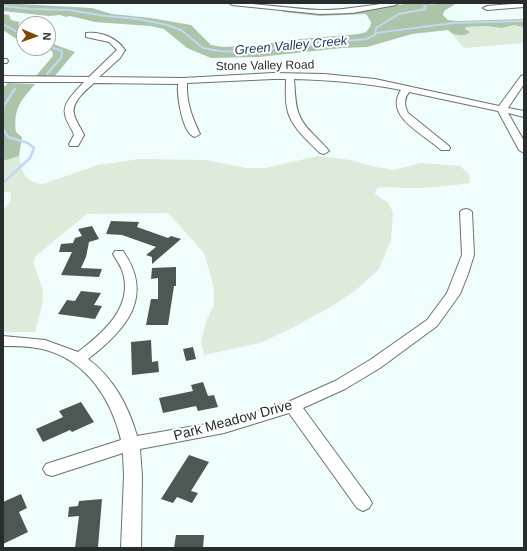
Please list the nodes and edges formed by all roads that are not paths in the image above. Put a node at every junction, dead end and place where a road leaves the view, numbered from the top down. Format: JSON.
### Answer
{"nodes":[{"id":1,"x":232,"y":3,"type":"edge"},
{"id":2,"x":309,"y":3,"type":"edge"},
{"id":3,"x":396,"y":3,"type":"edge"},
{"id":4,"x":524,"y":5,"type":"edge"},
{"id":5,"x":267,"y":7,"type":"junction"},
{"id":6,"x":487,"y":8,"type":"dead end"},
{"id":7,"x":307,"y":12,"type":"junction"},
{"id":8,"x":315,"y":19,"type":"dead end"},
{"id":9,"x":89,"y":35,"type":"dead end"},
{"id":10,"x":290,"y":76,"type":"junction"},
{"id":11,"x":524,"y":78,"type":"edge"},
{"id":12,"x":3,"y":79,"type":"edge"},
{"id":13,"x":92,"y":81,"type":"junction"},
{"id":14,"x":182,"y":81,"type":"junction"},
{"id":15,"x":406,"y":88,"type":"junction"},
{"id":16,"x":502,"y":109,"type":"junction"},
{"id":17,"x":524,"y":114,"type":"edge"},
{"id":18,"x":195,"y":134,"type":"dead end"},
{"id":19,"x":74,"y":144,"type":"dead end"},
{"id":20,"x":445,"y":148,"type":"dead end"},
{"id":21,"x":324,"y":150,"type":"dead end"},
{"id":22,"x":524,"y":150,"type":"edge"},
{"id":23,"x":466,"y":212,"type":"dead end"},
{"id":24,"x":119,"y":254,"type":"dead end"},
{"id":25,"x":3,"y":341,"type":"edge"},
{"id":26,"x":78,"y":359,"type":"junction"},
{"id":27,"x":293,"y":406,"type":"junction"},
{"id":28,"x":130,"y":444,"type":"junction"},
{"id":29,"x":52,"y":469,"type":"dead end"},
{"id":30,"x":363,"y":503,"type":"dead end"},
{"id":31,"x":131,"y":548,"type":"edge"}],
"edges":[{"from":1,"to":5,"type":"street"},
{"from":2,"to":7,"type":"street"},
{"from":3,"to":7,"type":"street"},
{"from":4,"to":6,"type":"street"},
{"from":5,"to":7,"type":"street"},
{"from":5,"to":8,"type":"street"},
{"from":9,"to":13,"type":"street"},
{"from":10,"to":14,"type":"street","name":"Stone Valley Road"},
{"from":10,"to":15,"type":"street","name":"Stone Valley Road"},
{"from":10,"to":21,"type":"street"},
{"from":11,"to":16,"type":"street"},
{"from":12,"to":13,"type":"street","name":"Stone Valley Road"},
{"from":13,"to":14,"type":"street","name":"Stone Valley Road"},
{"from":13,"to":19,"type":"street"},
{"from":14,"to":18,"type":"street"},
{"from":15,"to":16,"type":"street","name":"Stone Valley Road"},
{"from":15,"to":20,"type":"street"},
{"from":16,"to":17,"type":"street","name":"Stone Valley Road"},
{"from":16,"to":22,"type":"street"},
{"from":23,"to":27,"type":"street","name":"Park Meadow Drive"},
{"from":24,"to":26,"type":"street"},
{"from":25,"to":26,"type":"street"},
{"from":26,"to":28,"type":"street"},
{"from":27,"to":28,"type":"street","name":"Park Meadow Drive"},
{"from":27,"to":30,"type":"street"},
{"from":28,"to":29,"type":"street","name":"Park Meadow Drive"},
{"from":28,"to":31,"type":"street"}]}
